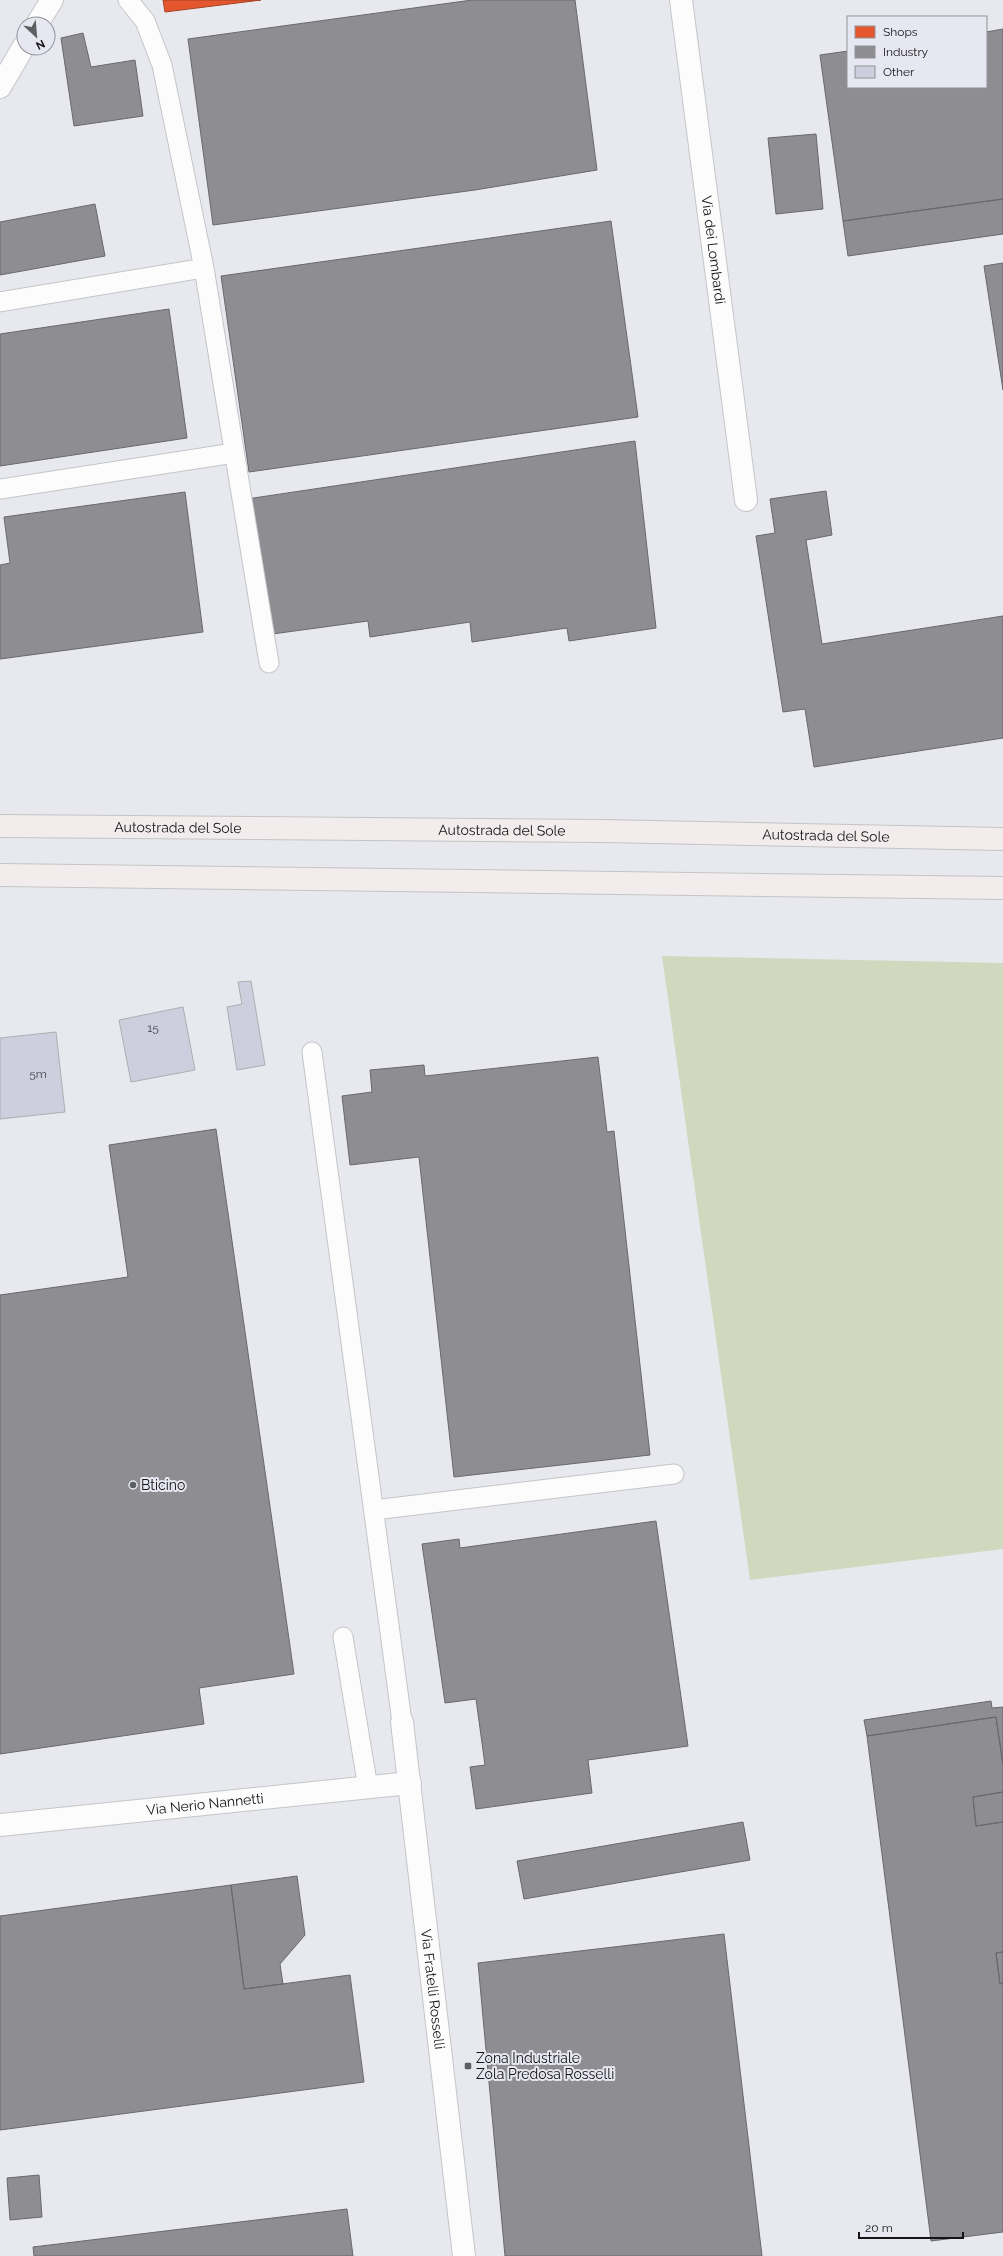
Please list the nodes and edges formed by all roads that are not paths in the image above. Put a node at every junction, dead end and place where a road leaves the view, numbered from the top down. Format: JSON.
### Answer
{"nodes":[{"id":1,"x":52,"y":0,"type":"edge"},
{"id":2,"x":128,"y":0,"type":"edge"},
{"id":3,"x":681,"y":0,"type":"edge"},
{"id":4,"x":42,"y":16,"type":"edge"},
{"id":5,"x":18,"y":56,"type":"edge"},
{"id":6,"x":0,"y":87,"type":"edge"},
{"id":7,"x":204,"y":268,"type":"junction"},
{"id":8,"x":0,"y":302,"type":"edge"},
{"id":9,"x":234,"y":453,"type":"junction"},
{"id":10,"x":0,"y":489,"type":"edge"},
{"id":11,"x":746,"y":500,"type":"dead end"},
{"id":12,"x":269,"y":663,"type":"dead end"},
{"id":13,"x":0,"y":826,"type":"edge"},
{"id":14,"x":1003,"y":839,"type":"edge"},
{"id":15,"x":0,"y":875,"type":"edge"},
{"id":16,"x":1003,"y":888,"type":"edge"},
{"id":17,"x":312,"y":1052,"type":"dead end"},
{"id":18,"x":674,"y":1474,"type":"dead end"},
{"id":19,"x":374,"y":1510,"type":"junction"},
{"id":20,"x":343,"y":1637,"type":"dead end"},
{"id":21,"x":402,"y":1722,"type":"joint"},
{"id":22,"x":410,"y":1784,"type":"junction"},
{"id":23,"x":368,"y":1788,"type":"junction"},
{"id":24,"x":0,"y":1825,"type":"edge"},
{"id":25,"x":464,"y":2256,"type":"edge"}],
"edges":[{"from":1,"to":4,"type":"street"},
{"from":2,"to":7,"type":"lane"},
{"from":3,"to":11,"type":"street","name":"Via dei Lombardi"},
{"from":5,"to":6,"type":"street"},
{"from":7,"to":8,"type":"lane"},
{"from":7,"to":9,"type":"lane"},
{"from":9,"to":10,"type":"lane"},
{"from":9,"to":12,"type":"lane"},
{"from":13,"to":14,"type":"highway","name":"Autostrada del Sole"},
{"from":15,"to":16,"type":"highway"},
{"from":17,"to":19,"type":"lane"},
{"from":18,"to":19,"type":"lane"},
{"from":19,"to":21,"type":"lane"},
{"from":20,"to":23,"type":"lane"},
{"from":21,"to":22,"type":"street","name":"Via Fratelli Rosselli"},
{"from":22,"to":23,"type":"street","name":"Via Nerio Nannetti"},
{"from":22,"to":25,"type":"street","name":"Via Fratelli Rosselli"},
{"from":23,"to":24,"type":"street","name":"Via Nerio Nannetti"}]}
